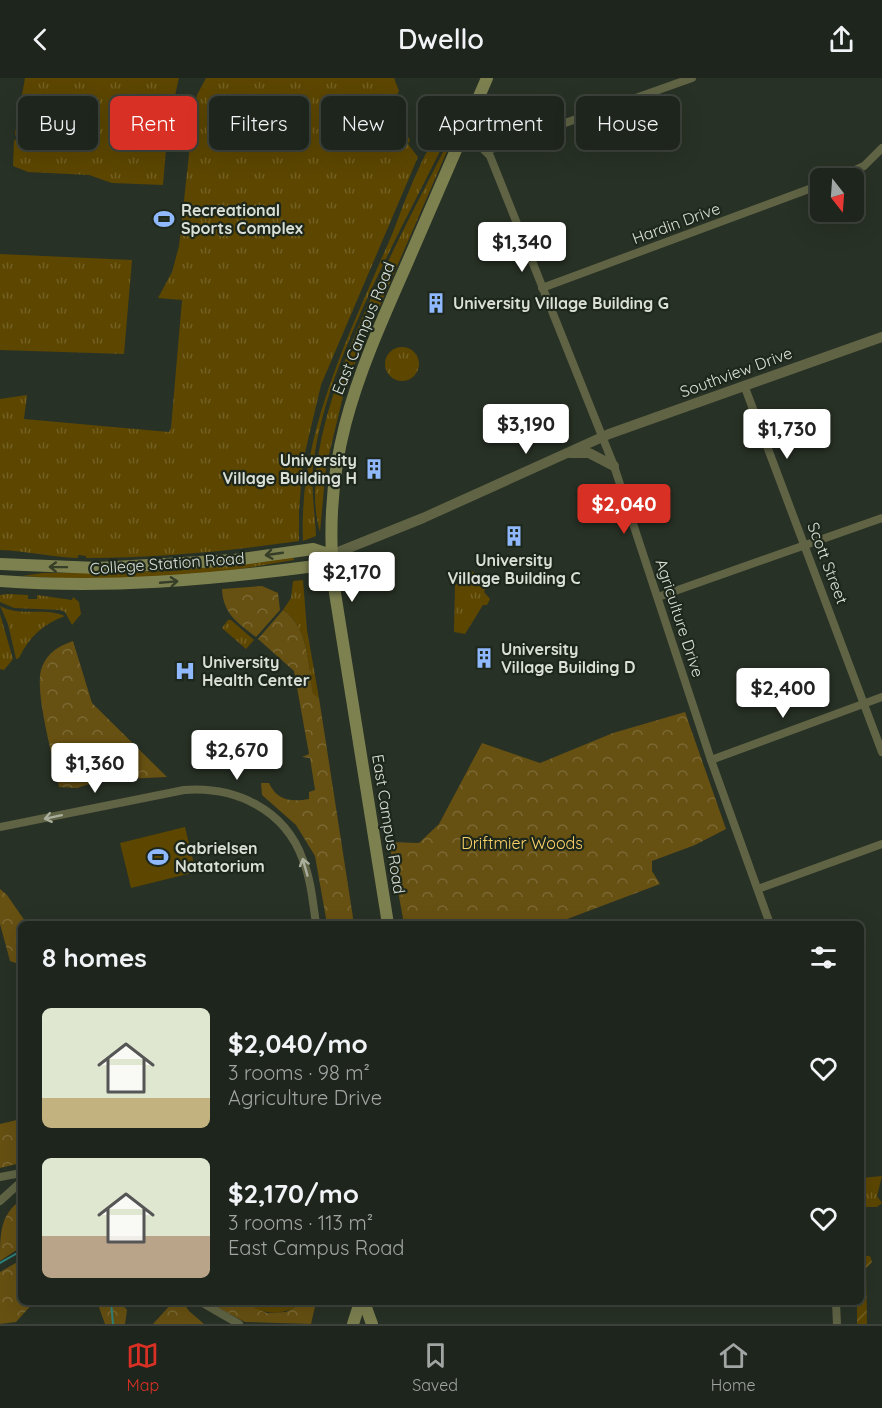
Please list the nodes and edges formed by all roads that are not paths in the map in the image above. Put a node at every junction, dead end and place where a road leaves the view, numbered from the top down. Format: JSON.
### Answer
{"nodes":[{"id":1,"x":487,"y":78,"type":"edge"},
{"id":2,"x":692,"y":78,"type":"edge"},
{"id":3,"x":479,"y":96,"type":"edge"},
{"id":4,"x":882,"y":148,"type":"edge"},
{"id":5,"x":456,"y":150,"type":"edge"},
{"id":6,"x":483,"y":150,"type":"edge"},
{"id":7,"x":486,"y":152,"type":"junction"},
{"id":8,"x":860,"y":168,"type":"edge"},
{"id":9,"x":810,"y":189,"type":"edge"},
{"id":10,"x":542,"y":288,"type":"junction"},
{"id":11,"x":882,"y":337,"type":"edge"},
{"id":12,"x":744,"y":385,"type":"junction"},
{"id":13,"x":601,"y":437,"type":"junction"},
{"id":14,"x":566,"y":452,"type":"junction"},
{"id":15,"x":614,"y":466,"type":"junction"},
{"id":16,"x":882,"y":518,"type":"edge"},
{"id":17,"x":806,"y":545,"type":"junction"},
{"id":18,"x":331,"y":555,"type":"junction"},
{"id":19,"x":2,"y":563,"type":"edge"},
{"id":20,"x":0,"y":581,"type":"edge"},
{"id":21,"x":658,"y":597,"type":"junction"},
{"id":22,"x":882,"y":697,"type":"edge"},
{"id":23,"x":865,"y":703,"type":"junction"},
{"id":24,"x":882,"y":752,"type":"edge"},
{"id":25,"x":711,"y":760,"type":"junction"},
{"id":26,"x":0,"y":827,"type":"edge"},
{"id":27,"x":882,"y":844,"type":"edge"},
{"id":28,"x":758,"y":889,"type":"junction"},
{"id":29,"x":316,"y":921,"type":"edge"},
{"id":30,"x":388,"y":921,"type":"edge"},
{"id":31,"x":769,"y":921,"type":"edge"},
{"id":32,"x":18,"y":1174,"type":"edge"},
{"id":33,"x":0,"y":1177,"type":"edge"},
{"id":34,"x":18,"y":1185,"type":"edge"},
{"id":35,"x":0,"y":1201,"type":"edge"},
{"id":36,"x":206,"y":1305,"type":"edge"},
{"id":37,"x":361,"y":1305,"type":"edge"},
{"id":38,"x":363,"y":1305,"type":"edge"},
{"id":39,"x":836,"y":1305,"type":"edge"},
{"id":40,"x":239,"y":1324,"type":"edge"},
{"id":41,"x":353,"y":1324,"type":"edge"},
{"id":42,"x":372,"y":1324,"type":"edge"},
{"id":43,"x":837,"y":1324,"type":"edge"}],
"edges":[{"from":1,"to":3,"type":"main road","name":"East Campus Road"},
{"from":2,"to":7,"type":"street"},
{"from":4,"to":8,"type":"street"},
{"from":5,"to":18,"type":"main road","name":"East Campus Road"},
{"from":6,"to":7,"type":"street","name":"Agriculture Drive"},
{"from":7,"to":10,"type":"street","name":"Agriculture Drive"},
{"from":9,"to":10,"type":"street","name":"Hardin Drive"},
{"from":10,"to":13,"type":"street","name":"Agriculture Drive"},
{"from":11,"to":12,"type":"street","name":"Southview Drive"},
{"from":12,"to":13,"type":"street","name":"Southview Drive"},
{"from":12,"to":17,"type":"street","name":"Scott Street"},
{"from":13,"to":14,"type":"street","name":"College Station Road"},
{"from":13,"to":15,"type":"street","name":"Agriculture Drive"},
{"from":14,"to":15,"type":"street"},
{"from":14,"to":18,"type":"street","name":"College Station Road"},
{"from":15,"to":21,"type":"street","name":"Agriculture Drive"},
{"from":16,"to":17,"type":"street"},
{"from":17,"to":21,"type":"street"},
{"from":17,"to":23,"type":"street","name":"Scott Street"},
{"from":18,"to":19,"type":"main road","name":"College Station Road","one_way":true},
{"from":20,"to":18,"type":"main road","name":"College Station Road","one_way":true},
{"from":18,"to":30,"type":"main road","name":"East Campus Road"},
{"from":21,"to":25,"type":"street","name":"Agriculture Drive"},
{"from":22,"to":23,"type":"street"},
{"from":23,"to":24,"type":"street","name":"Scott Street"},
{"from":23,"to":25,"type":"street"},
{"from":25,"to":28,"type":"street","name":"Agriculture Drive"},
{"from":29,"to":26,"type":"street","one_way":true},
{"from":27,"to":28,"type":"street"},
{"from":28,"to":31,"type":"street","name":"Agriculture Drive"},
{"from":32,"to":33,"type":"street"},
{"from":34,"to":35,"type":"street"},
{"from":36,"to":40,"type":"street"},
{"from":37,"to":41,"type":"main road"},
{"from":38,"to":42,"type":"main road"},
{"from":39,"to":43,"type":"street"}]}
